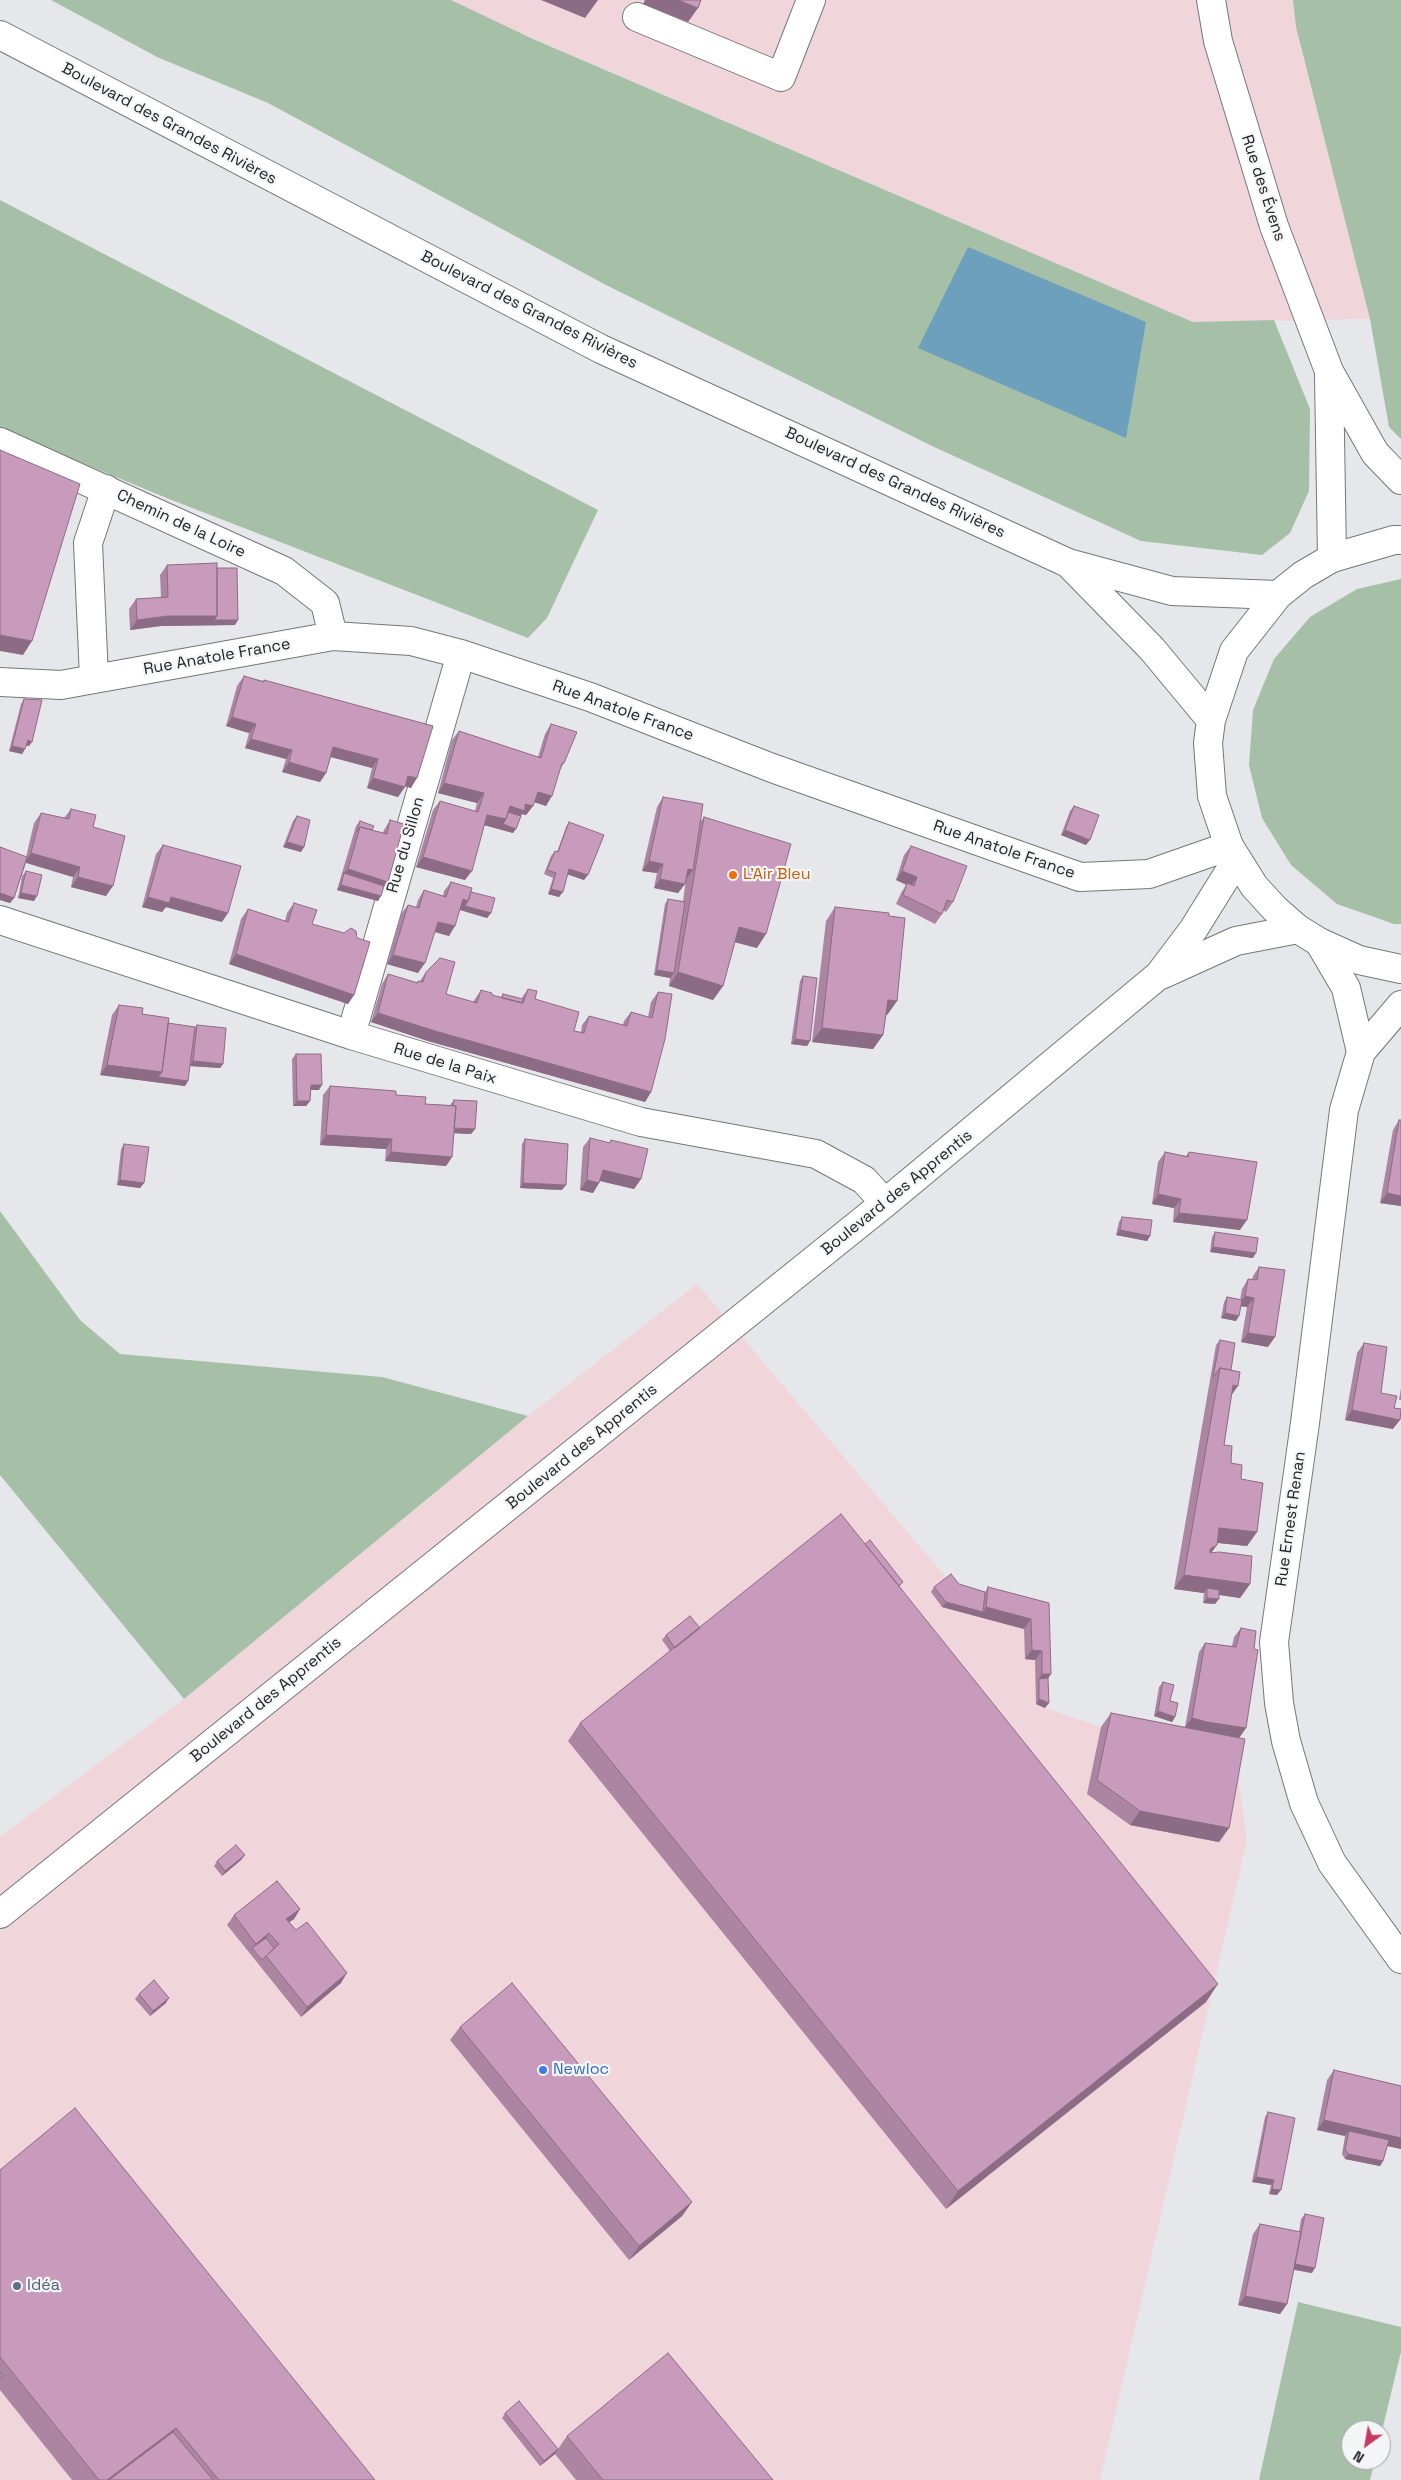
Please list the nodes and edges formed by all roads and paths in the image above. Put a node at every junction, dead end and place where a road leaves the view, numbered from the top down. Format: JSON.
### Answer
{"nodes":[{"id":1,"x":811,"y":0,"type":"edge"},
{"id":2,"x":1211,"y":0,"type":"edge"},
{"id":3,"x":1222,"y":0,"type":"edge"},
{"id":4,"x":637,"y":17,"type":"dead end"},
{"id":5,"x":0,"y":35,"type":"edge"},
{"id":6,"x":1218,"y":41,"type":"junction"},
{"id":7,"x":1329,"y":371,"type":"junction"},
{"id":8,"x":0,"y":442,"type":"edge"},
{"id":9,"x":1401,"y":480,"type":"edge"},
{"id":10,"x":106,"y":489,"type":"junction"},
{"id":11,"x":1401,"y":540,"type":"edge"},
{"id":12,"x":1332,"y":558,"type":"junction"},
{"id":13,"x":1068,"y":562,"type":"junction"},
{"id":14,"x":1278,"y":595,"type":"junction"},
{"id":15,"x":333,"y":636,"type":"junction"},
{"id":16,"x":461,"y":654,"type":"junction"},
{"id":17,"x":94,"y":678,"type":"junction"},
{"id":18,"x":0,"y":682,"type":"edge"},
{"id":19,"x":1211,"y":720,"type":"junction"},
{"id":20,"x":1233,"y":854,"type":"junction"},
{"id":21,"x":0,"y":920,"type":"edge"},
{"id":22,"x":1309,"y":936,"type":"junction"},
{"id":23,"x":1401,"y":969,"type":"edge"},
{"id":24,"x":1159,"y":975,"type":"junction"},
{"id":25,"x":1401,"y":1005,"type":"edge"},
{"id":26,"x":1401,"y":1033,"type":"edge"},
{"id":27,"x":351,"y":1035,"type":"junction"},
{"id":28,"x":1361,"y":1052,"type":"junction"},
{"id":29,"x":886,"y":1203,"type":"junction"},
{"id":30,"x":0,"y":1914,"type":"edge"},
{"id":31,"x":1401,"y":1959,"type":"edge"}],
"edges":[{"from":1,"to":4,"type":"street"},
{"from":2,"to":6,"type":"street","name":"Rue des Évens"},
{"from":3,"to":6,"type":"street"},
{"from":5,"to":13,"type":"street","name":"Boulevard des Grandes Rivières"},
{"from":6,"to":7,"type":"street","name":"Rue des Évens"},
{"from":7,"to":9,"type":"street","name":"Rue des Évens"},
{"from":7,"to":12,"type":"street","name":"Rue des Évens"},
{"from":8,"to":10,"type":"street","name":"Chemin de la Loire"},
{"from":10,"to":15,"type":"street","name":"Chemin de la Loire"},
{"from":10,"to":17,"type":"street"},
{"from":11,"to":12,"type":"street"},
{"from":12,"to":14,"type":"street"},
{"from":13,"to":14,"type":"street","name":"Boulevard des Grandes Rivières"},
{"from":13,"to":19,"type":"street","name":"Boulevard des Grandes Rivières"},
{"from":14,"to":19,"type":"street"},
{"from":15,"to":16,"type":"street","name":"Rue Anatole France"},
{"from":15,"to":17,"type":"street","name":"Rue Anatole France"},
{"from":16,"to":20,"type":"street","name":"Rue Anatole France"},
{"from":16,"to":27,"type":"street","name":"Rue du Sillon"},
{"from":17,"to":18,"type":"street","name":"Rue Anatole France"},
{"from":19,"to":20,"type":"street"},
{"from":20,"to":22,"type":"street"},
{"from":20,"to":24,"type":"street","name":"Boulevard des Apprentis"},
{"from":21,"to":27,"type":"street","name":"Rue de la Paix"},
{"from":22,"to":23,"type":"street"},
{"from":22,"to":24,"type":"street","name":"Boulevard des Apprentis"},
{"from":22,"to":28,"type":"street","name":"Rue Ernest Renan"},
{"from":24,"to":29,"type":"street","name":"Boulevard des Apprentis"},
{"from":25,"to":28,"type":"street","name":"Rue Ernest Renan"},
{"from":26,"to":28,"type":"street"},
{"from":27,"to":29,"type":"street","name":"Rue de la Paix"},
{"from":28,"to":31,"type":"street","name":"Rue Ernest Renan"},
{"from":29,"to":30,"type":"street","name":"Boulevard des Apprentis"}]}
